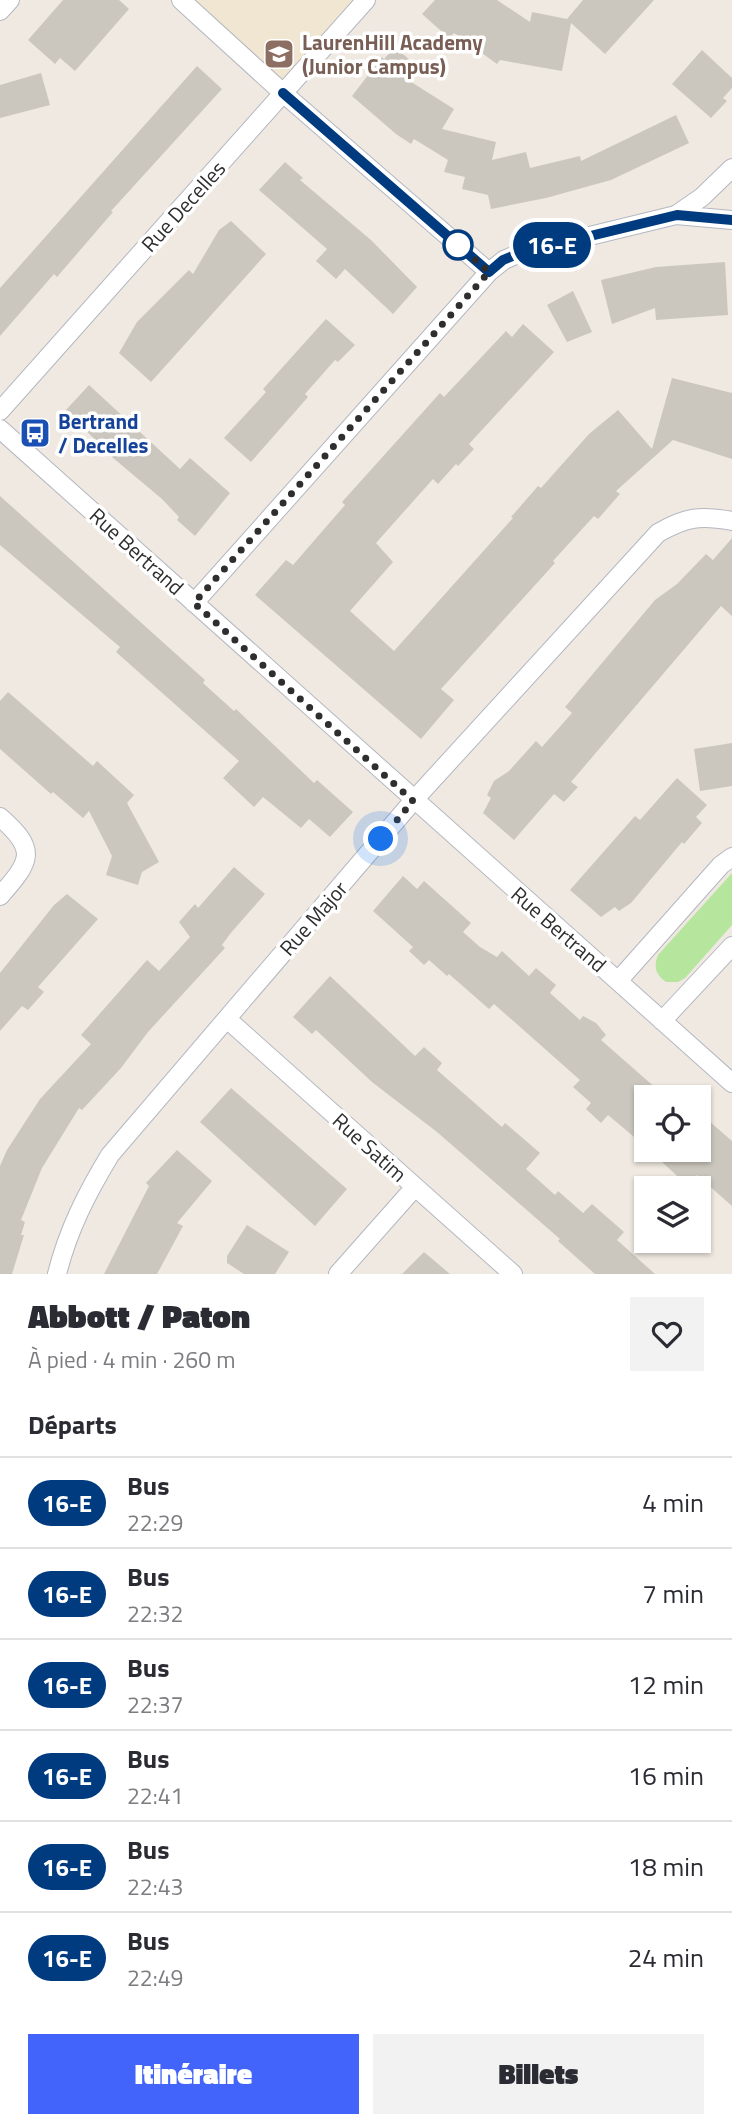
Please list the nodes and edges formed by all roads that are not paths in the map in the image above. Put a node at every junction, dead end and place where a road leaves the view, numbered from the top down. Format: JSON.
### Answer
{"nodes":[{"id":1,"x":10,"y":0,"type":"edge"},
{"id":2,"x":181,"y":0,"type":"edge"},
{"id":3,"x":366,"y":0,"type":"edge"},
{"id":4,"x":0,"y":11,"type":"edge"},
{"id":5,"x":283,"y":93,"type":"junction"},
{"id":6,"x":732,"y":168,"type":"edge"},
{"id":7,"x":677,"y":215,"type":"junction"},
{"id":8,"x":732,"y":220,"type":"edge"},
{"id":9,"x":489,"y":272,"type":"junction"},
{"id":10,"x":0,"y":411,"type":"edge"},
{"id":11,"x":0,"y":429,"type":"edge"},
{"id":12,"x":732,"y":521,"type":"edge"},
{"id":13,"x":194,"y":603,"type":"junction"},
{"id":14,"x":413,"y":801,"type":"junction"},
{"id":15,"x":0,"y":817,"type":"edge"},
{"id":16,"x":732,"y":857,"type":"edge"},
{"id":17,"x":0,"y":896,"type":"edge"},
{"id":18,"x":732,"y":946,"type":"edge"},
{"id":19,"x":618,"y":981,"type":"junction"},
{"id":20,"x":227,"y":1019,"type":"junction"},
{"id":21,"x":662,"y":1021,"type":"junction"},
{"id":22,"x":732,"y":1083,"type":"edge"},
{"id":23,"x":415,"y":1187,"type":"junction"},
{"id":24,"x":57,"y":1274,"type":"edge"},
{"id":25,"x":338,"y":1274,"type":"edge"},
{"id":26,"x":513,"y":1274,"type":"edge"}],
"edges":[{"from":1,"to":4,"type":"street"},
{"from":2,"to":5,"type":"street"},
{"from":3,"to":5,"type":"street","name":"Rue Decelles"},
{"from":5,"to":9,"type":"street"},
{"from":5,"to":10,"type":"street","name":"Rue Decelles"},
{"from":6,"to":7,"type":"street"},
{"from":7,"to":8,"type":"street"},
{"from":7,"to":9,"type":"street"},
{"from":9,"to":13,"type":"street"},
{"from":11,"to":13,"type":"street","name":"Rue Bertrand"},
{"from":12,"to":14,"type":"street","name":"Rue Major"},
{"from":13,"to":14,"type":"street","name":"Rue Bertrand"},
{"from":14,"to":19,"type":"street","name":"Rue Bertrand"},
{"from":14,"to":20,"type":"street","name":"Rue Major"},
{"from":15,"to":17,"type":"street"},
{"from":16,"to":19,"type":"street","name":"Rue Bertrand"},
{"from":18,"to":21,"type":"street"},
{"from":19,"to":21,"type":"street","name":"Rue Bertrand"},
{"from":20,"to":23,"type":"street","name":"Rue Satim"},
{"from":20,"to":24,"type":"street","name":"Rue Major"},
{"from":21,"to":22,"type":"street","name":"Rue Bertrand"},
{"from":23,"to":25,"type":"street"},
{"from":23,"to":26,"type":"street","name":"Rue Satim"}]}
